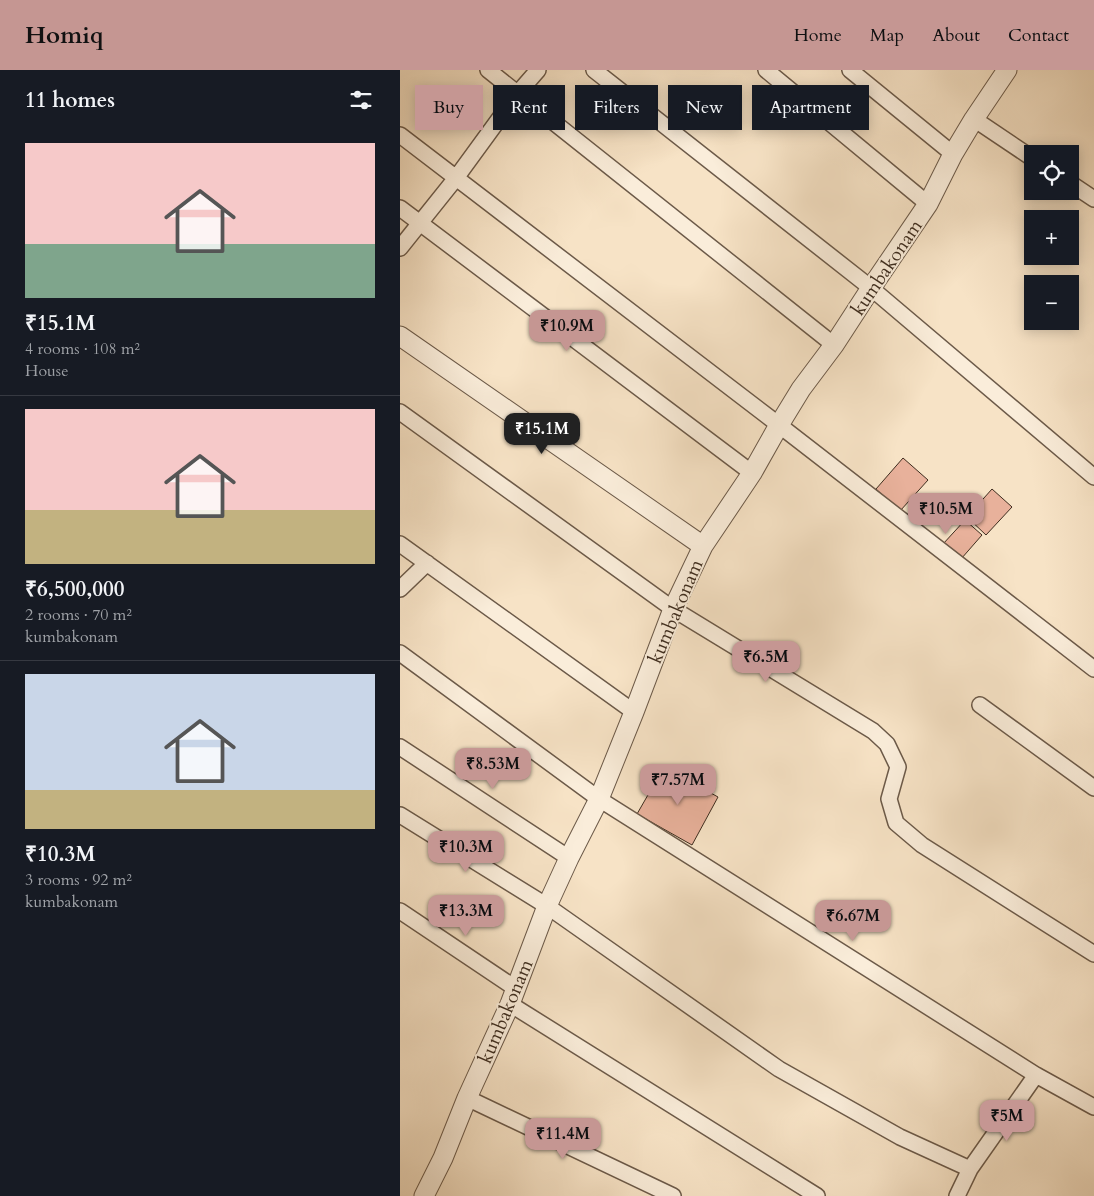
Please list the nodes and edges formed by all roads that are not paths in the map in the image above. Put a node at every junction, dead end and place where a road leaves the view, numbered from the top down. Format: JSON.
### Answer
{"nodes":[{"id":1,"x":488,"y":70,"type":"edge"},
{"id":2,"x":538,"y":70,"type":"edge"},
{"id":3,"x":594,"y":70,"type":"edge"},
{"id":4,"x":766,"y":70,"type":"edge"},
{"id":5,"x":850,"y":70,"type":"edge"},
{"id":6,"x":1006,"y":70,"type":"edge"},
{"id":7,"x":508,"y":85,"type":"edge"},
{"id":8,"x":525,"y":85,"type":"edge"},
{"id":9,"x":974,"y":119,"type":"junction"},
{"id":10,"x":493,"y":127,"type":"edge"},
{"id":11,"x":564,"y":130,"type":"edge"},
{"id":12,"x":400,"y":135,"type":"edge"},
{"id":13,"x":1024,"y":153,"type":"edge"},
{"id":14,"x":953,"y":154,"type":"junction"},
{"id":15,"x":456,"y":178,"type":"junction"},
{"id":16,"x":1079,"y":189,"type":"edge"},
{"id":17,"x":1094,"y":199,"type":"edge"},
{"id":18,"x":928,"y":204,"type":"junction"},
{"id":19,"x":400,"y":208,"type":"edge"},
{"id":20,"x":420,"y":223,"type":"junction"},
{"id":21,"x":400,"y":248,"type":"edge"},
{"id":22,"x":871,"y":288,"type":"junction"},
{"id":23,"x":400,"y":336,"type":"edge"},
{"id":24,"x":834,"y":345,"type":"junction"},
{"id":25,"x":400,"y":412,"type":"edge"},
{"id":26,"x":779,"y":425,"type":"junction"},
{"id":27,"x":752,"y":473,"type":"junction"},
{"id":28,"x":1094,"y":476,"type":"edge"},
{"id":29,"x":400,"y":544,"type":"edge"},
{"id":30,"x":703,"y":546,"type":"junction"},
{"id":31,"x":427,"y":563,"type":"junction"},
{"id":32,"x":400,"y":589,"type":"edge"},
{"id":33,"x":673,"y":609,"type":"junction"},
{"id":34,"x":400,"y":653,"type":"edge"},
{"id":35,"x":1094,"y":669,"type":"edge"},
{"id":36,"x":980,"y":705,"type":"dead end"},
{"id":37,"x":634,"y":712,"type":"junction"},
{"id":38,"x":400,"y":747,"type":"edge"},
{"id":39,"x":1094,"y":788,"type":"edge"},
{"id":40,"x":599,"y":799,"type":"junction"},
{"id":41,"x":400,"y":815,"type":"edge"},
{"id":42,"x":569,"y":858,"type":"junction"},
{"id":43,"x":548,"y":906,"type":"junction"},
{"id":44,"x":400,"y":911,"type":"edge"},
{"id":45,"x":1094,"y":954,"type":"edge"},
{"id":46,"x":513,"y":996,"type":"junction"},
{"id":47,"x":1036,"y":1075,"type":"junction"},
{"id":48,"x":467,"y":1098,"type":"junction"},
{"id":49,"x":1094,"y":1106,"type":"edge"},
{"id":50,"x":970,"y":1169,"type":"junction"},
{"id":51,"x":424,"y":1196,"type":"edge"},
{"id":52,"x":673,"y":1196,"type":"edge"},
{"id":53,"x":817,"y":1196,"type":"edge"},
{"id":54,"x":957,"y":1196,"type":"edge"}],
"edges":[{"from":1,"to":7,"type":"street"},
{"from":2,"to":8,"type":"street"},
{"from":3,"to":22,"type":"street"},
{"from":4,"to":18,"type":"street"},
{"from":5,"to":14,"type":"street"},
{"from":6,"to":9,"type":"street","name":"kumbakonam"},
{"from":9,"to":13,"type":"street"},
{"from":9,"to":14,"type":"street","name":"kumbakonam"},
{"from":10,"to":15,"type":"street"},
{"from":11,"to":24,"type":"street"},
{"from":12,"to":15,"type":"street"},
{"from":14,"to":18,"type":"street","name":"kumbakonam"},
{"from":15,"to":20,"type":"street"},
{"from":15,"to":26,"type":"street"},
{"from":16,"to":17,"type":"street"},
{"from":18,"to":22,"type":"street","name":"kumbakonam"},
{"from":19,"to":20,"type":"street"},
{"from":20,"to":21,"type":"street"},
{"from":20,"to":27,"type":"street"},
{"from":22,"to":24,"type":"street","name":"kumbakonam"},
{"from":22,"to":28,"type":"street"},
{"from":23,"to":30,"type":"street"},
{"from":24,"to":26,"type":"street","name":"kumbakonam"},
{"from":25,"to":33,"type":"street"},
{"from":26,"to":27,"type":"street","name":"kumbakonam"},
{"from":26,"to":35,"type":"street"},
{"from":27,"to":30,"type":"street","name":"kumbakonam"},
{"from":29,"to":31,"type":"street"},
{"from":30,"to":33,"type":"street","name":"kumbakonam"},
{"from":31,"to":32,"type":"street"},
{"from":31,"to":37,"type":"street"},
{"from":33,"to":37,"type":"street","name":"kumbakonam"},
{"from":33,"to":45,"type":"street"},
{"from":34,"to":40,"type":"street"},
{"from":36,"to":39,"type":"street"},
{"from":37,"to":40,"type":"street","name":"kumbakonam"},
{"from":38,"to":42,"type":"street"},
{"from":40,"to":42,"type":"street","name":"kumbakonam"},
{"from":40,"to":47,"type":"street"},
{"from":41,"to":43,"type":"street"},
{"from":42,"to":43,"type":"street","name":"kumbakonam"},
{"from":43,"to":46,"type":"street","name":"kumbakonam"},
{"from":43,"to":50,"type":"street"},
{"from":44,"to":46,"type":"street"},
{"from":46,"to":48,"type":"street","name":"kumbakonam"},
{"from":46,"to":53,"type":"street"},
{"from":47,"to":49,"type":"street"},
{"from":47,"to":50,"type":"street"},
{"from":48,"to":51,"type":"street","name":"kumbakonam"},
{"from":48,"to":52,"type":"street"},
{"from":50,"to":54,"type":"street"}]}
